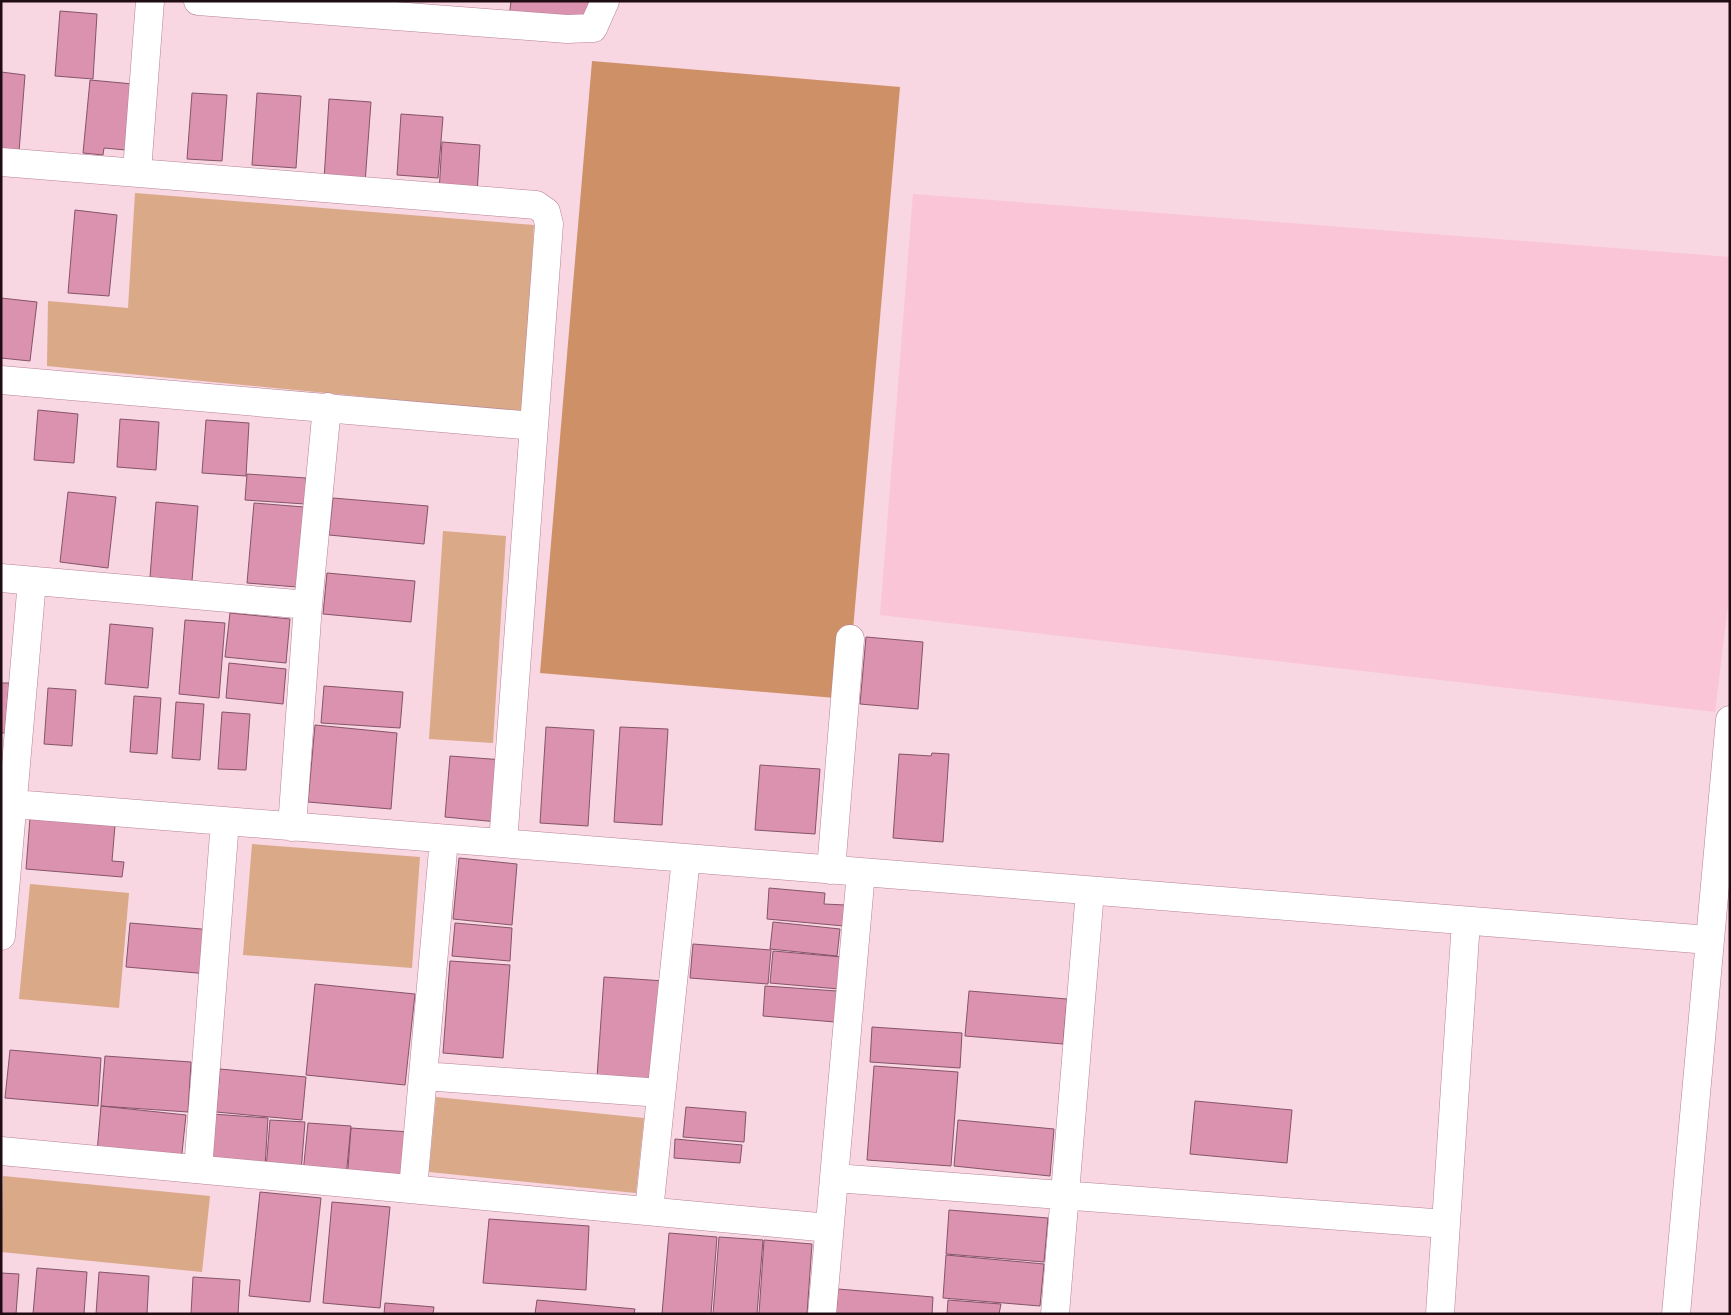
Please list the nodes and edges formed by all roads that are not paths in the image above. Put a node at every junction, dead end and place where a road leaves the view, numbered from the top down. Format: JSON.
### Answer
{"nodes":[{"id":1,"x":150,"y":1,"type":"edge"},
{"id":2,"x":198,"y":1,"type":"edge"},
{"id":3,"x":605,"y":1,"type":"edge"},
{"id":4,"x":409,"y":9,"type":"edge"},
{"id":5,"x":1,"y":162,"type":"edge"},
{"id":6,"x":137,"y":171,"type":"junction"},
{"id":7,"x":1,"y":380,"type":"edge"},
{"id":8,"x":327,"y":407,"type":"junction"},
{"id":9,"x":534,"y":426,"type":"junction"},
{"id":10,"x":1,"y":578,"type":"edge"},
{"id":11,"x":32,"y":581,"type":"junction"},
{"id":12,"x":308,"y":606,"type":"junction"},
{"id":13,"x":850,"y":639,"type":"dead end"},
{"id":14,"x":1730,"y":720,"type":"edge"},
{"id":15,"x":7,"y":804,"type":"edge"},
{"id":16,"x":225,"y":822,"type":"junction"},
{"id":17,"x":292,"y":827,"type":"junction"},
{"id":18,"x":444,"y":839,"type":"junction"},
{"id":19,"x":503,"y":843,"type":"junction"},
{"id":20,"x":686,"y":858,"type":"junction"},
{"id":21,"x":831,"y":870,"type":"junction"},
{"id":22,"x":861,"y":872,"type":"junction"},
{"id":23,"x":1090,"y":890,"type":"junction"},
{"id":24,"x":1466,"y":921,"type":"junction"},
{"id":25,"x":1,"y":936,"type":"edge"},
{"id":26,"x":1709,"y":940,"type":"junction"},
{"id":27,"x":423,"y":1076,"type":"junction"},
{"id":28,"x":662,"y":1093,"type":"junction"},
{"id":29,"x":1,"y":1150,"type":"edge"},
{"id":30,"x":198,"y":1169,"type":"junction"},
{"id":31,"x":835,"y":1178,"type":"junction"},
{"id":32,"x":413,"y":1189,"type":"junction"},
{"id":33,"x":1065,"y":1196,"type":"junction"},
{"id":34,"x":649,"y":1211,"type":"junction"},
{"id":35,"x":1446,"y":1224,"type":"junction"},
{"id":36,"x":829,"y":1228,"type":"junction"},
{"id":37,"x":822,"y":1314,"type":"edge"},
{"id":38,"x":1055,"y":1314,"type":"edge"},
{"id":39,"x":1440,"y":1314,"type":"edge"},
{"id":40,"x":1676,"y":1314,"type":"edge"}],
"edges":[{"from":1,"to":6,"type":"street"},
{"from":2,"to":4,"type":"street"},
{"from":3,"to":4,"type":"street"},
{"from":5,"to":6,"type":"street"},
{"from":6,"to":9,"type":"street"},
{"from":7,"to":8,"type":"street"},
{"from":8,"to":9,"type":"street"},
{"from":8,"to":12,"type":"street"},
{"from":9,"to":19,"type":"street"},
{"from":10,"to":11,"type":"street"},
{"from":11,"to":12,"type":"street"},
{"from":11,"to":15,"type":"street"},
{"from":12,"to":17,"type":"street"},
{"from":13,"to":21,"type":"street"},
{"from":14,"to":26,"type":"street"},
{"from":15,"to":16,"type":"street"},
{"from":15,"to":25,"type":"street"},
{"from":16,"to":17,"type":"street"},
{"from":16,"to":30,"type":"street"},
{"from":17,"to":18,"type":"street"},
{"from":18,"to":19,"type":"street"},
{"from":18,"to":27,"type":"street"},
{"from":19,"to":20,"type":"street"},
{"from":20,"to":21,"type":"street"},
{"from":20,"to":28,"type":"street"},
{"from":21,"to":22,"type":"street"},
{"from":22,"to":23,"type":"street"},
{"from":22,"to":31,"type":"street"},
{"from":23,"to":24,"type":"street"},
{"from":23,"to":33,"type":"street"},
{"from":24,"to":26,"type":"street"},
{"from":24,"to":35,"type":"street"},
{"from":26,"to":40,"type":"street"},
{"from":27,"to":28,"type":"street"},
{"from":27,"to":32,"type":"street"},
{"from":28,"to":34,"type":"street"},
{"from":29,"to":30,"type":"street"},
{"from":30,"to":32,"type":"street"},
{"from":31,"to":33,"type":"street"},
{"from":31,"to":36,"type":"street"},
{"from":32,"to":34,"type":"street"},
{"from":33,"to":35,"type":"street"},
{"from":33,"to":38,"type":"street"},
{"from":34,"to":36,"type":"street"},
{"from":35,"to":39,"type":"street"},
{"from":36,"to":37,"type":"street"}]}
